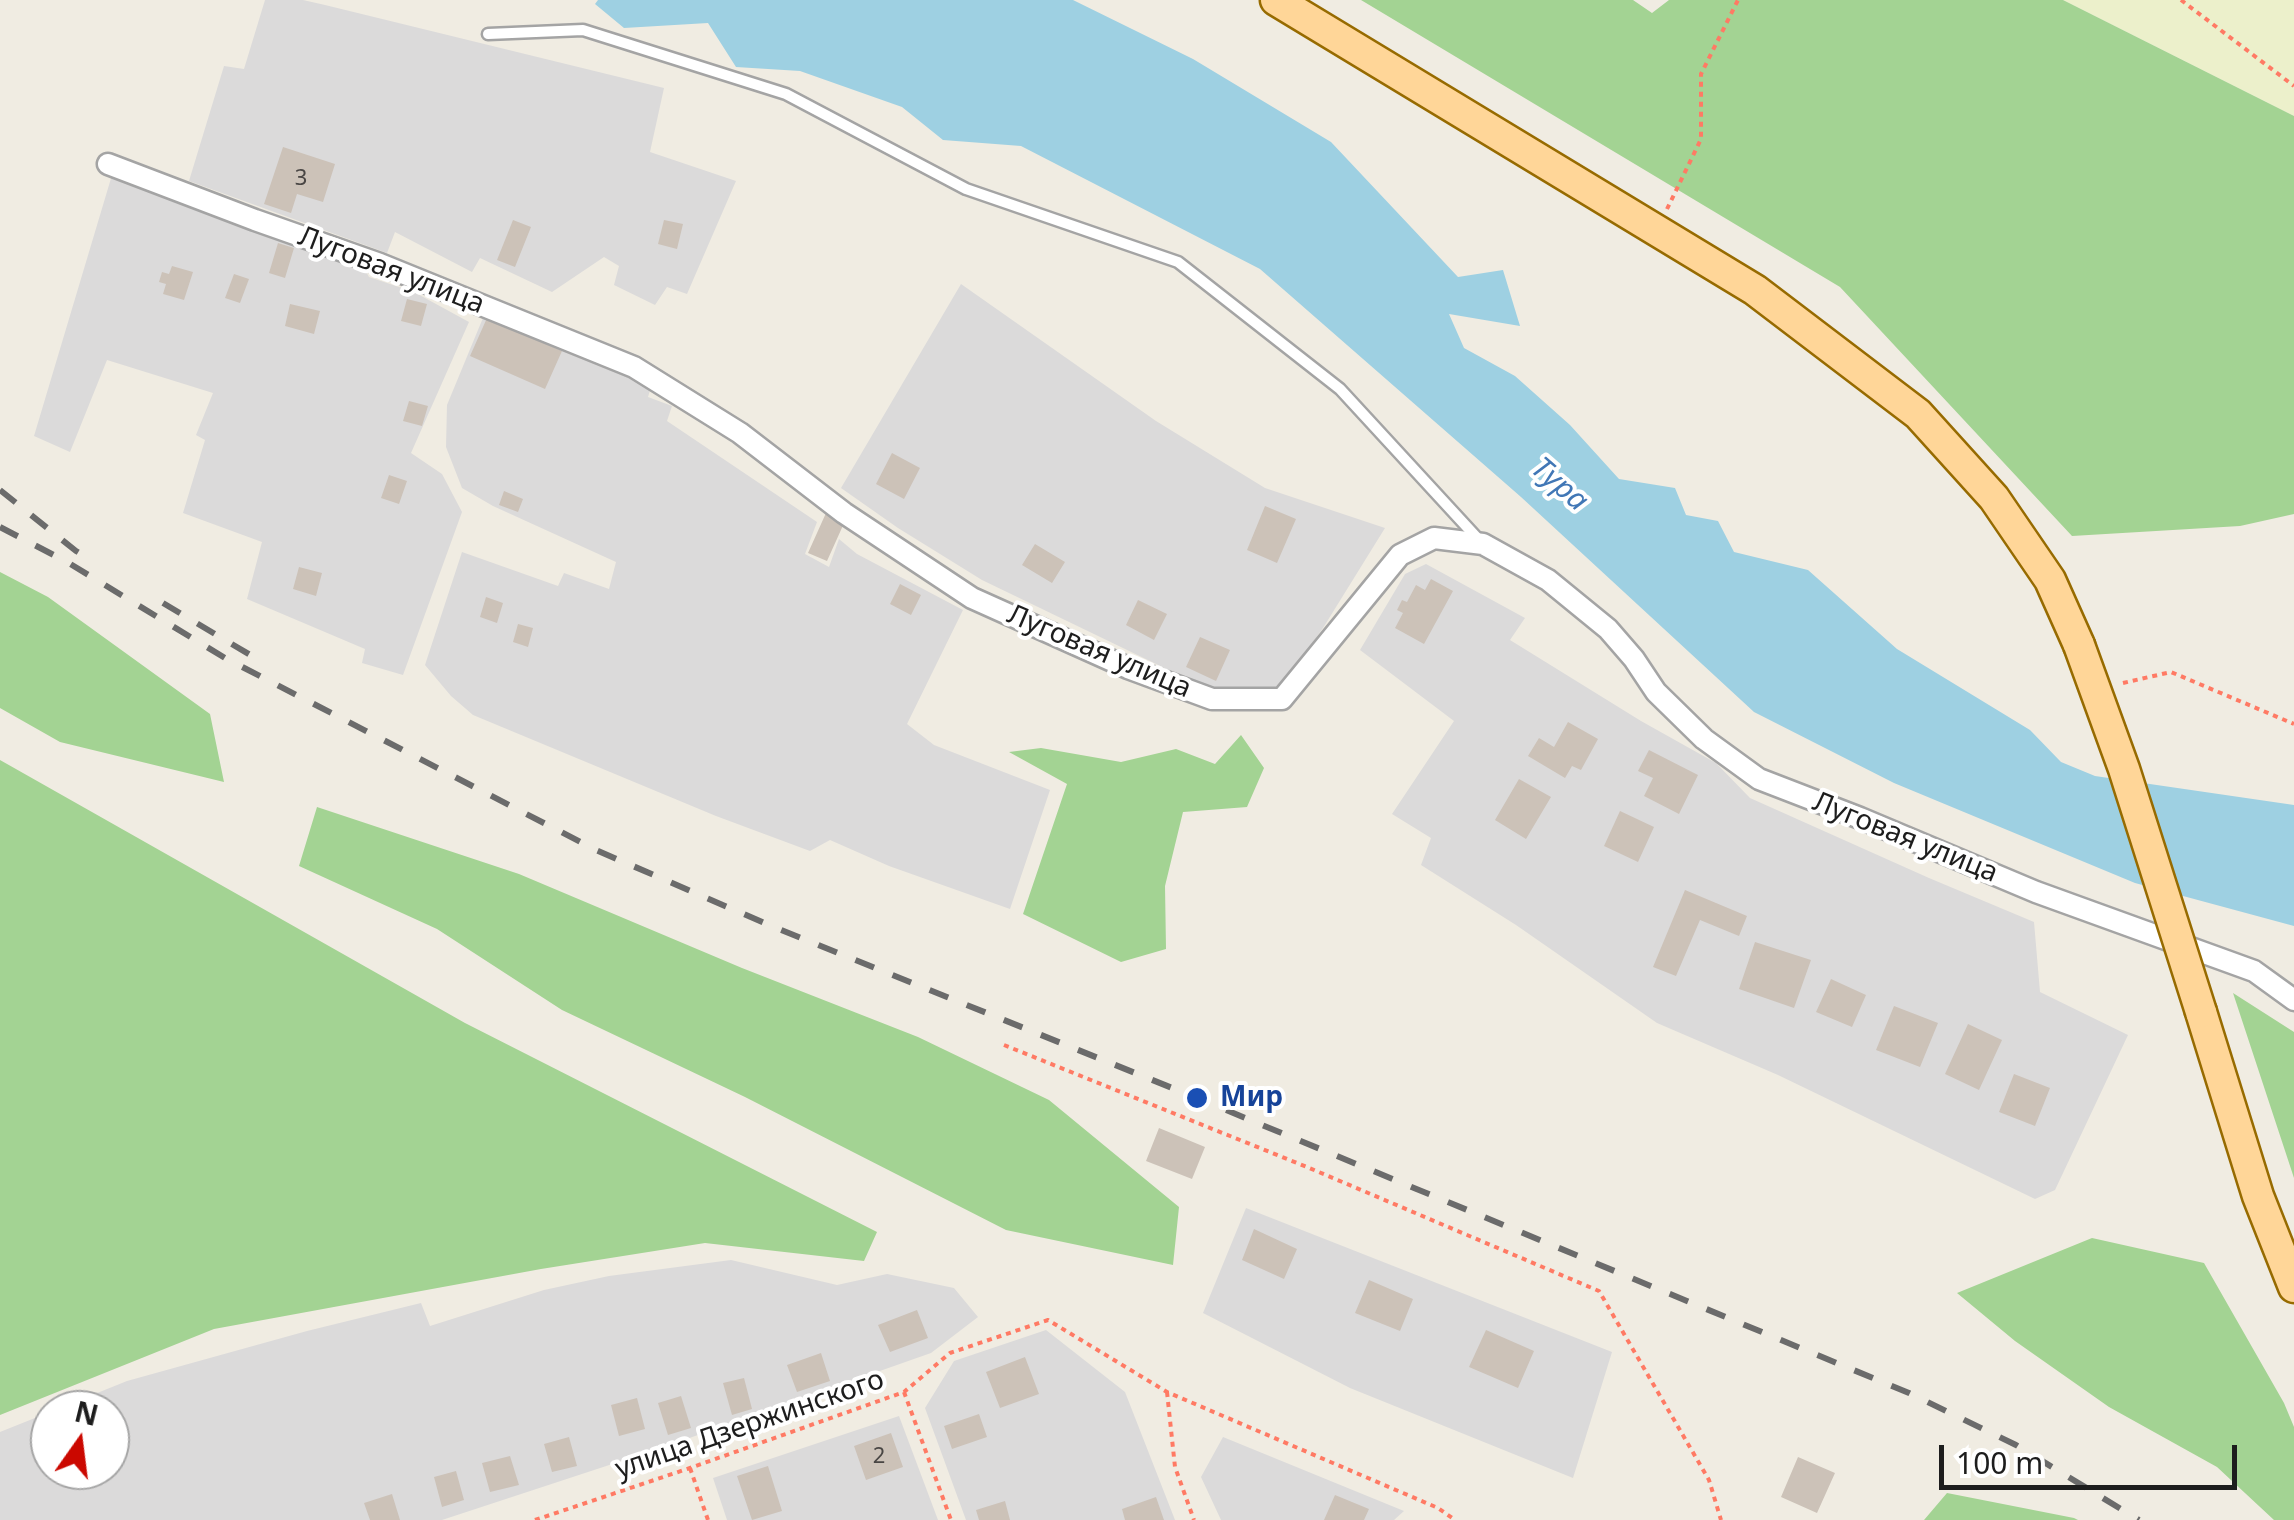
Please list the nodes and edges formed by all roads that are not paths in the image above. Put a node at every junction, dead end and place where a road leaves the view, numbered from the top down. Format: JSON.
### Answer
{"nodes":[{"id":1,"x":1276,"y":0,"type":"edge"},
{"id":2,"x":488,"y":34,"type":"dead end"},
{"id":3,"x":108,"y":164,"type":"dead end"},
{"id":4,"x":1483,"y":544,"type":"junction"},
{"id":5,"x":2294,"y":1000,"type":"edge"},
{"id":6,"x":2294,"y":1287,"type":"edge"}],
"edges":[{"from":1,"to":6,"type":"main road","bridge":true},
{"from":2,"to":4,"type":"lane"},
{"from":3,"to":4,"type":"street","name":"Луговая улица"},
{"from":4,"to":5,"type":"street","name":"Луговая улица"}]}
